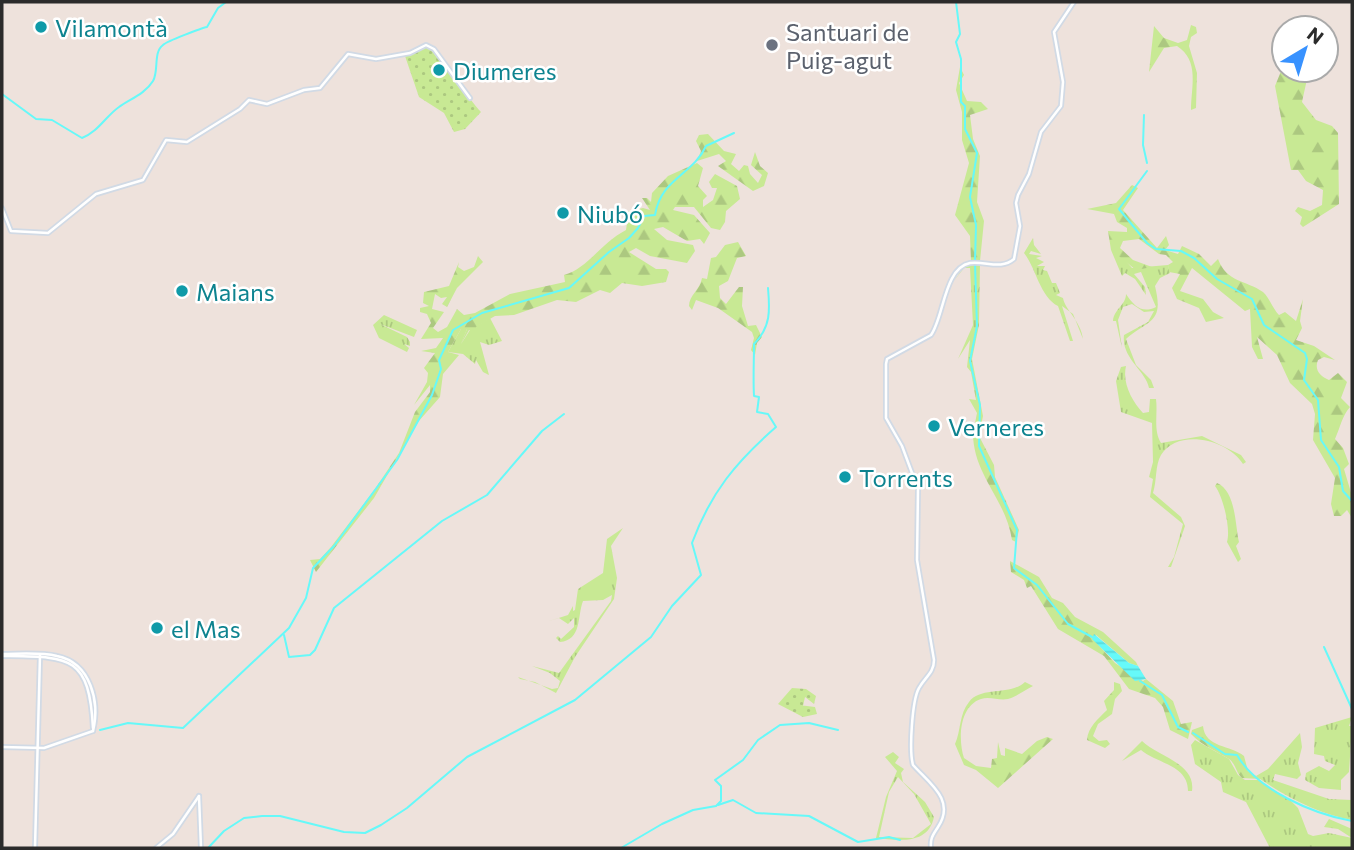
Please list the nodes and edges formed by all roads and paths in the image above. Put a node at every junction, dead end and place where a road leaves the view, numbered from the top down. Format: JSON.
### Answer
{"nodes":[{"id":1,"x":1073,"y":2,"type":"edge"},
{"id":2,"x":470,"y":98,"type":"dead end"},
{"id":3,"x":2,"y":208,"type":"edge"},
{"id":4,"x":2,"y":655,"type":"edge"},
{"id":5,"x":40,"y":656,"type":"junction"},
{"id":6,"x":2,"y":747,"type":"edge"},
{"id":7,"x":38,"y":748,"type":"junction"},
{"id":8,"x":35,"y":848,"type":"edge"},
{"id":9,"x":156,"y":848,"type":"edge"},
{"id":10,"x":201,"y":848,"type":"edge"},
{"id":11,"x":931,"y":848,"type":"edge"}],
"edges":[{"from":1,"to":11,"type":"street"},
{"from":2,"to":3,"type":"street"},
{"from":4,"to":5,"type":"street"},
{"from":5,"to":7,"type":"street"},
{"from":5,"to":7,"type":"street"},
{"from":6,"to":7,"type":"street"},
{"from":7,"to":8,"type":"street"},
{"from":9,"to":10,"type":"street"}]}
